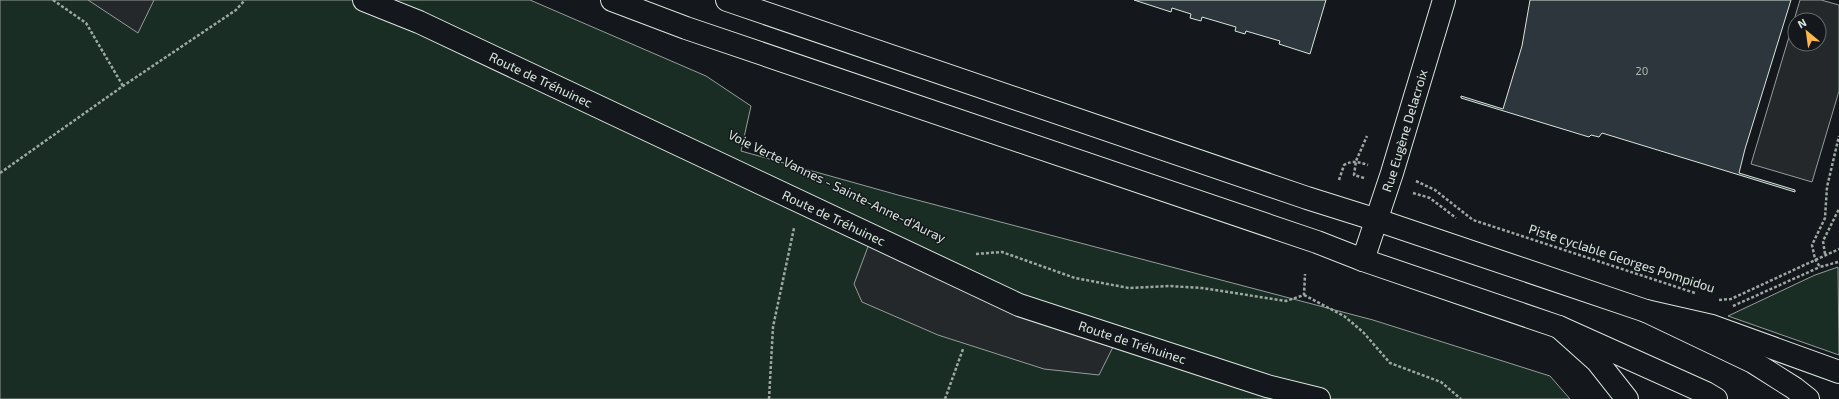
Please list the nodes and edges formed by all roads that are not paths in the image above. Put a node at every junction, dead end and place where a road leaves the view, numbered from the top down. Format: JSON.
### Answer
{"nodes":[{"id":1,"x":364,"y":0,"type":"edge"},
{"id":2,"x":612,"y":0,"type":"edge"},
{"id":3,"x":727,"y":0,"type":"edge"},
{"id":4,"x":1444,"y":0,"type":"edge"},
{"id":5,"x":1377,"y":220,"type":"junction"},
{"id":6,"x":1363,"y":260,"type":"junction"},
{"id":7,"x":1646,"y":311,"type":"junction"},
{"id":8,"x":1559,"y":327,"type":"junction"},
{"id":9,"x":1839,"y":372,"type":"edge"},
{"id":10,"x":1319,"y":399,"type":"edge"},
{"id":11,"x":1627,"y":399,"type":"edge"},
{"id":12,"x":1716,"y":399,"type":"edge"},
{"id":13,"x":1808,"y":399,"type":"edge"}],
"edges":[{"from":1,"to":10,"type":"main road","name":"Route de Tréhuinec"},
{"from":2,"to":6,"type":"main road"},
{"from":3,"to":5,"type":"main road"},
{"from":4,"to":5,"type":"main road","name":"Rue Eugène Delacroix"},
{"from":5,"to":6,"type":"main road","name":"Rue Eugène Delacroix"},
{"from":5,"to":7,"type":"main road"},
{"from":6,"to":8,"type":"main road"},
{"from":7,"to":9,"type":"main road"},
{"from":7,"to":13,"type":"main road"},
{"from":8,"to":11,"type":"main road"},
{"from":8,"to":12,"type":"main road"}]}
